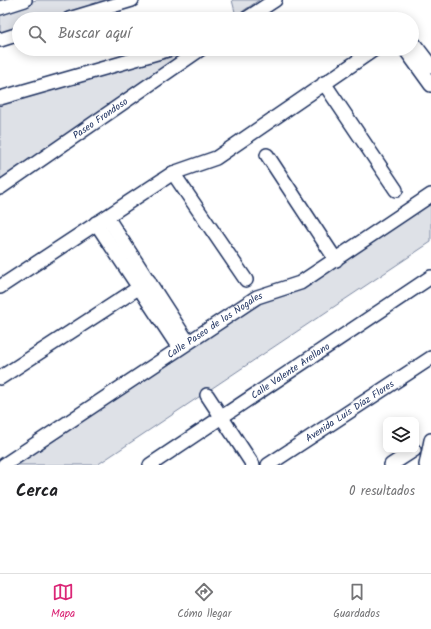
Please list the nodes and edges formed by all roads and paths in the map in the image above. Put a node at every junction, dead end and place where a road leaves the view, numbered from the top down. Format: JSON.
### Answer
{"nodes":[{"id":1,"x":25,"y":0,"type":"edge"},
{"id":2,"x":132,"y":0,"type":"edge"},
{"id":3,"x":275,"y":0,"type":"edge"},
{"id":4,"x":107,"y":4,"type":"edge"},
{"id":5,"x":0,"y":8,"type":"edge"},
{"id":6,"x":87,"y":12,"type":"edge"},
{"id":7,"x":257,"y":12,"type":"edge"},
{"id":8,"x":12,"y":36,"type":"edge"},
{"id":9,"x":0,"y":40,"type":"edge"},
{"id":10,"x":419,"y":50,"type":"edge"},
{"id":11,"x":147,"y":56,"type":"edge"},
{"id":12,"x":191,"y":56,"type":"edge"},
{"id":13,"x":364,"y":56,"type":"edge"},
{"id":14,"x":409,"y":56,"type":"edge"},
{"id":15,"x":431,"y":66,"type":"edge"},
{"id":16,"x":324,"y":83,"type":"junction"},
{"id":17,"x":431,"y":85,"type":"edge"},
{"id":18,"x":0,"y":98,"type":"edge"},
{"id":19,"x":267,"y":155,"type":"dead end"},
{"id":20,"x":173,"y":173,"type":"junction"},
{"id":21,"x":0,"y":188,"type":"edge"},
{"id":22,"x":396,"y":190,"type":"dead end"},
{"id":23,"x":431,"y":194,"type":"edge"},
{"id":24,"x":102,"y":220,"type":"junction"},
{"id":25,"x":336,"y":260,"type":"junction"},
{"id":26,"x":431,"y":277,"type":"edge"},
{"id":27,"x":246,"y":280,"type":"dead end"},
{"id":28,"x":144,"y":284,"type":"junction"},
{"id":29,"x":0,"y":287,"type":"edge"},
{"id":30,"x":184,"y":345,"type":"junction"},
{"id":31,"x":431,"y":358,"type":"edge"},
{"id":32,"x":0,"y":378,"type":"edge"},
{"id":33,"x":207,"y":395,"type":"dead end"},
{"id":34,"x":221,"y":417,"type":"junction"},
{"id":35,"x":431,"y":439,"type":"edge"},
{"id":36,"x":419,"y":446,"type":"edge"},
{"id":37,"x":409,"y":453,"type":"edge"},
{"id":38,"x":3,"y":462,"type":"edge"},
{"id":39,"x":150,"y":465,"type":"edge"},
{"id":40,"x":253,"y":465,"type":"edge"},
{"id":41,"x":268,"y":465,"type":"edge"},
{"id":42,"x":392,"y":465,"type":"edge"},
{"id":43,"x":426,"y":465,"type":"edge"}],
"edges":[{"from":1,"to":5,"type":"street"},
{"from":2,"to":4,"type":"street"},
{"from":3,"to":7,"type":"street"},
{"from":4,"to":6,"type":"street"},
{"from":8,"to":9,"type":"street"},
{"from":10,"to":15,"type":"street"},
{"from":11,"to":18,"type":"street"},
{"from":12,"to":21,"type":"street","name":"Paseo Frondoso"},
{"from":13,"to":16,"type":"street"},
{"from":14,"to":17,"type":"street"},
{"from":16,"to":20,"type":"street"},
{"from":16,"to":22,"type":"street"},
{"from":19,"to":25,"type":"street"},
{"from":20,"to":24,"type":"street"},
{"from":20,"to":27,"type":"street"},
{"from":23,"to":25,"type":"street","name":"Calle Paseo de los Nogales"},
{"from":24,"to":28,"type":"street"},
{"from":24,"to":29,"type":"street"},
{"from":25,"to":30,"type":"street","name":"Calle Paseo de los Nogales"},
{"from":26,"to":34,"type":"street","name":"Calle Valente Arellano"},
{"from":28,"to":30,"type":"street"},
{"from":28,"to":32,"type":"street"},
{"from":30,"to":38,"type":"street","name":"Calle Paseo de los Nogales"},
{"from":31,"to":41,"type":"street","name":"Avenida Luis Díaz Flores"},
{"from":33,"to":34,"type":"street"},
{"from":34,"to":39,"type":"street","name":"Calle Valente Arellano"},
{"from":34,"to":40,"type":"street"},
{"from":35,"to":36,"type":"street"},
{"from":35,"to":43,"type":"street"},
{"from":37,"to":42,"type":"street"}]}
